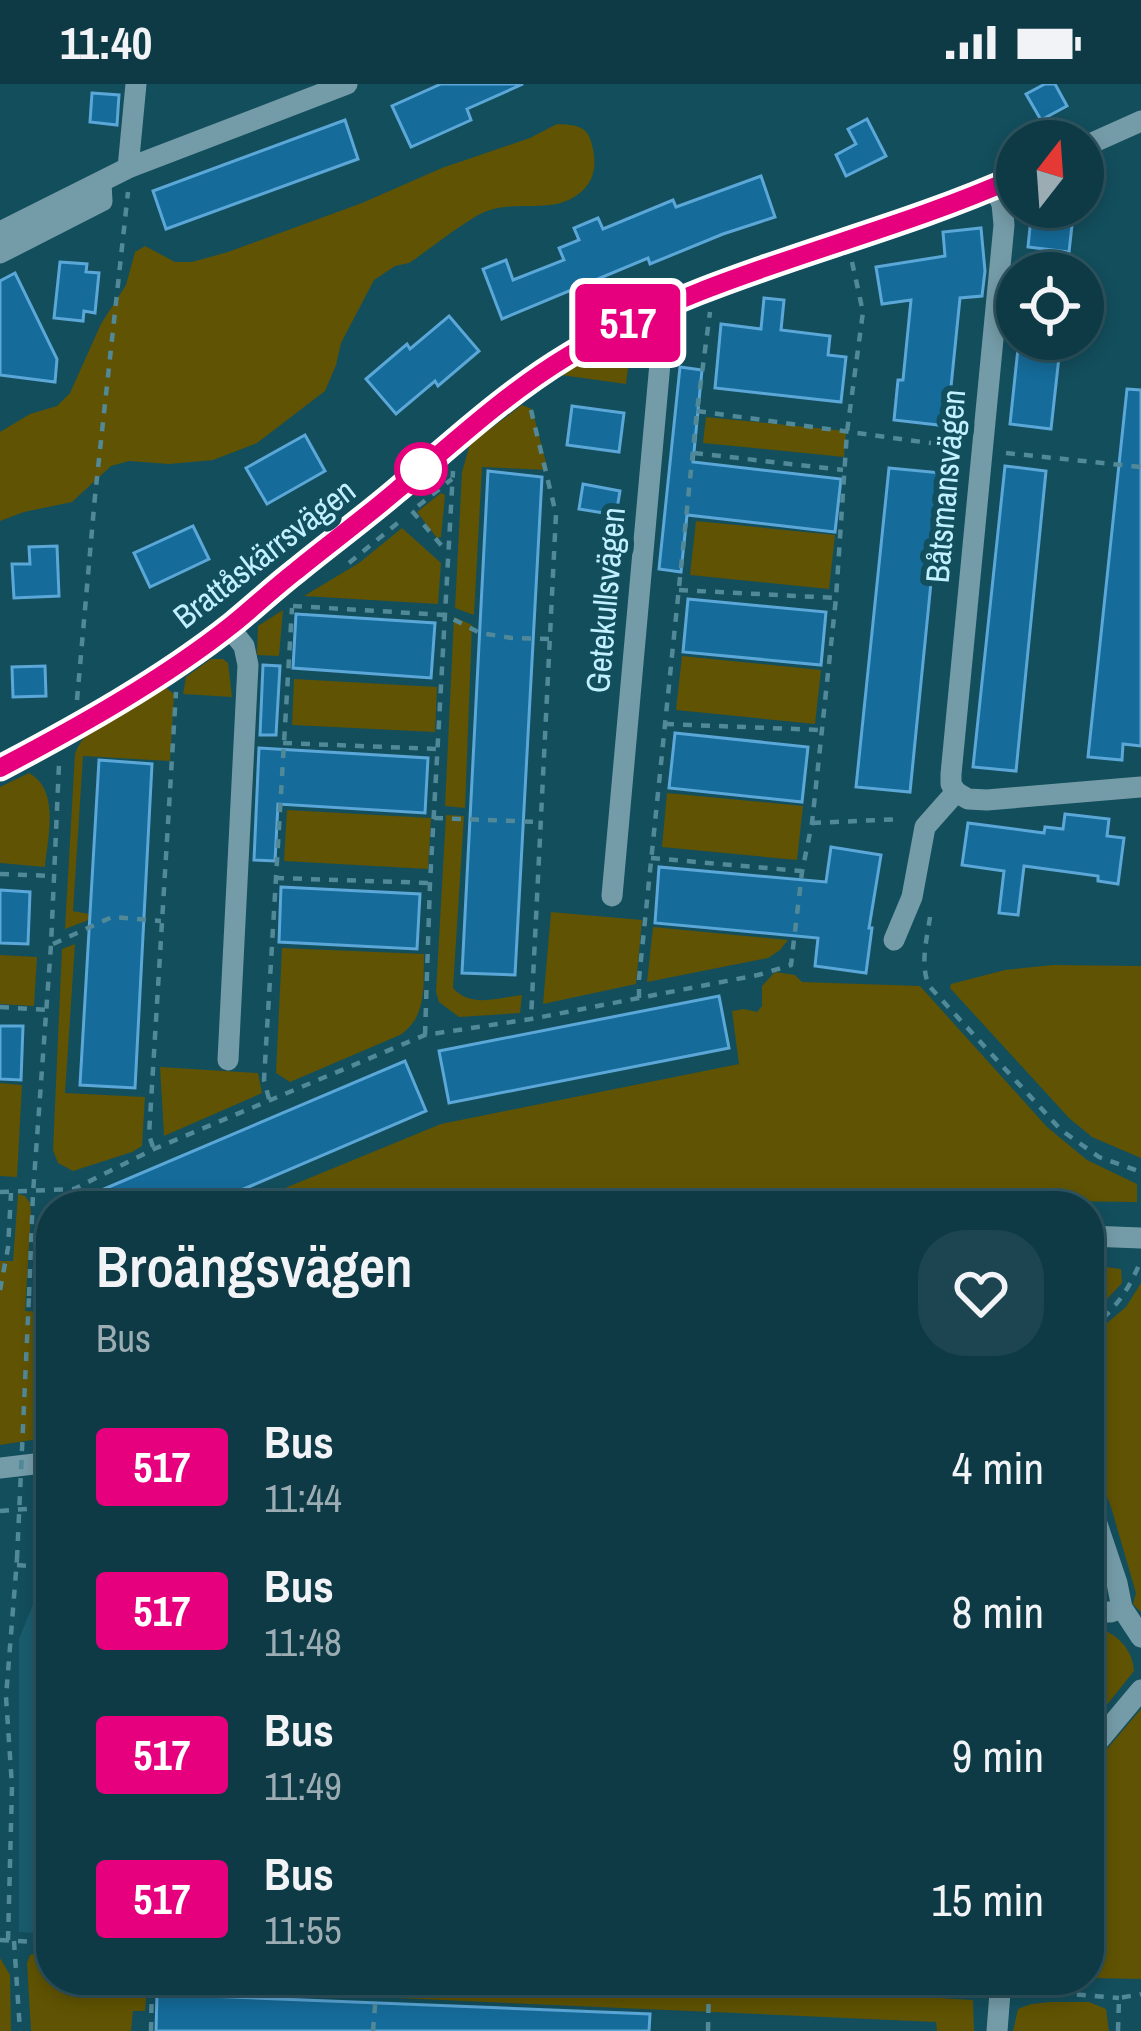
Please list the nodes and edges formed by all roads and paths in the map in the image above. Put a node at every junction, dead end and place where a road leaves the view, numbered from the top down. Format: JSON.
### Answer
{"nodes":[{"id":1,"x":136,"y":84,"type":"edge"},
{"id":2,"x":347,"y":84,"type":"edge"},
{"id":3,"x":1141,"y":121,"type":"edge"},
{"id":4,"x":1104,"y":138,"type":"edge"},
{"id":5,"x":128,"y":168,"type":"junction"},
{"id":6,"x":101,"y":183,"type":"junction"},
{"id":7,"x":994,"y":187,"type":"joint"},
{"id":8,"x":0,"y":232,"type":"edge"},
{"id":9,"x":0,"y":253,"type":"edge"},
{"id":10,"x":712,"y":303,"type":"dead end"},
{"id":11,"x":650,"y":312,"type":"junction"},
{"id":12,"x":527,"y":400,"type":"dead end"},
{"id":13,"x":697,"y":411,"type":"junction"},
{"id":14,"x":981,"y":450,"type":"junction"},
{"id":15,"x":694,"y":453,"type":"junction"},
{"id":16,"x":455,"y":463,"type":"dead end"},
{"id":17,"x":1141,"y":467,"type":"edge"},
{"id":18,"x":844,"y":470,"type":"dead end"},
{"id":19,"x":412,"y":511,"type":"dead end"},
{"id":20,"x":449,"y":555,"type":"junction"},
{"id":21,"x":680,"y":590,"type":"junction"},
{"id":22,"x":836,"y":598,"type":"dead end"},
{"id":23,"x":445,"y":615,"type":"junction"},
{"id":24,"x":230,"y":627,"type":"junction"},
{"id":25,"x":550,"y":639,"type":"junction"},
{"id":26,"x":173,"y":681,"type":"dead end"},
{"id":27,"x":77,"y":704,"type":"dead end"},
{"id":28,"x":665,"y":724,"type":"junction"},
{"id":29,"x":822,"y":730,"type":"dead end"},
{"id":30,"x":46,"y":743,"type":"junction"},
{"id":31,"x":283,"y":743,"type":"junction"},
{"id":32,"x":438,"y":749,"type":"junction"},
{"id":33,"x":0,"y":768,"type":"edge"},
{"id":34,"x":1141,"y":787,"type":"edge"},
{"id":35,"x":956,"y":792,"type":"junction"},
{"id":36,"x":934,"y":817,"type":"junction"},
{"id":37,"x":434,"y":818,"type":"junction"},
{"id":38,"x":540,"y":822,"type":"junction"},
{"id":39,"x":812,"y":823,"type":"dead end"},
{"id":40,"x":651,"y":858,"type":"junction"},
{"id":41,"x":802,"y":872,"type":"dead end"},
{"id":42,"x":0,"y":874,"type":"edge"},
{"id":43,"x":54,"y":876,"type":"junction"},
{"id":44,"x":274,"y":878,"type":"junction"},
{"id":45,"x":430,"y":883,"type":"junction"},
{"id":46,"x":612,"y":896,"type":"dead end"},
{"id":47,"x":932,"y":900,"type":"dead end"},
{"id":48,"x":161,"y":921,"type":"junction"},
{"id":49,"x":894,"y":940,"type":"dead end"},
{"id":50,"x":51,"y":945,"type":"junction"},
{"id":51,"x":639,"y":998,"type":"dead end"},
{"id":52,"x":0,"y":1007,"type":"edge"},
{"id":53,"x":46,"y":1010,"type":"junction"},
{"id":54,"x":531,"y":1019,"type":"dead end"},
{"id":55,"x":424,"y":1035,"type":"dead end"},
{"id":56,"x":228,"y":1060,"type":"dead end"},
{"id":57,"x":268,"y":1100,"type":"dead end"},
{"id":58,"x":154,"y":1149,"type":"dead end"},
{"id":59,"x":1141,"y":1172,"type":"edge"},
{"id":60,"x":0,"y":1192,"type":"edge"},
{"id":61,"x":11,"y":1193,"type":"junction"},
{"id":62,"x":33,"y":1193,"type":"junction"},
{"id":63,"x":1104,"y":1237,"type":"edge"},
{"id":64,"x":1141,"y":1238,"type":"edge"},
{"id":65,"x":1141,"y":1260,"type":"edge"},
{"id":66,"x":0,"y":1290,"type":"edge"},
{"id":67,"x":1104,"y":1319,"type":"edge"},
{"id":68,"x":36,"y":1464,"type":"edge"},
{"id":69,"x":0,"y":1468,"type":"edge"},
{"id":70,"x":36,"y":1508,"type":"edge"},
{"id":71,"x":0,"y":1511,"type":"edge"},
{"id":72,"x":1104,"y":1544,"type":"edge"},
{"id":73,"x":17,"y":1562,"type":"junction"},
{"id":74,"x":36,"y":1566,"type":"edge"},
{"id":75,"x":1122,"y":1608,"type":"junction"},
{"id":76,"x":1104,"y":1612,"type":"edge"},
{"id":77,"x":1141,"y":1637,"type":"edge"},
{"id":78,"x":1141,"y":1690,"type":"edge"},
{"id":79,"x":3,"y":1696,"type":"edge"},
{"id":80,"x":1104,"y":1734,"type":"edge"},
{"id":81,"x":12,"y":1786,"type":"junction"},
{"id":82,"x":0,"y":1790,"type":"edge"},
{"id":83,"x":7,"y":1940,"type":"edge"},
{"id":84,"x":1141,"y":1994,"type":"edge"},
{"id":85,"x":152,"y":1995,"type":"edge"},
{"id":86,"x":375,"y":1995,"type":"edge"},
{"id":87,"x":709,"y":1995,"type":"edge"},
{"id":88,"x":1005,"y":1995,"type":"edge"},
{"id":89,"x":1093,"y":1995,"type":"edge"},
{"id":90,"x":1119,"y":1998,"type":"junction"},
{"id":91,"x":20,"y":2031,"type":"edge"},
{"id":92,"x":151,"y":2031,"type":"edge"},
{"id":93,"x":373,"y":2031,"type":"edge"},
{"id":94,"x":708,"y":2031,"type":"edge"},
{"id":95,"x":997,"y":2031,"type":"edge"},
{"id":96,"x":1118,"y":2031,"type":"edge"}],
"edges":[{"from":1,"to":5,"type":"street"},
{"from":2,"to":5,"type":"street"},
{"from":3,"to":4,"type":"street"},
{"from":5,"to":6,"type":"street"},
{"from":5,"to":27,"type":"path"},
{"from":6,"to":8,"type":"street"},
{"from":6,"to":9,"type":"street"},
{"from":7,"to":11,"type":"street","name":"Brattåskärrsvägen"},
{"from":7,"to":14,"type":"street","name":"Båtsmansvägen"},
{"from":10,"to":13,"type":"path"},
{"from":11,"to":24,"type":"street","name":"Brattåskärrsvägen"},
{"from":11,"to":46,"type":"street","name":"Getekullsvägen"},
{"from":12,"to":25,"type":"path"},
{"from":13,"to":14,"type":"path"},
{"from":13,"to":15,"type":"path"},
{"from":14,"to":17,"type":"path"},
{"from":14,"to":35,"type":"street","name":"Båtsmansvägen"},
{"from":15,"to":18,"type":"path"},
{"from":15,"to":21,"type":"path"},
{"from":16,"to":20,"type":"path"},
{"from":19,"to":20,"type":"path"},
{"from":20,"to":23,"type":"path"},
{"from":21,"to":22,"type":"path"},
{"from":21,"to":28,"type":"path"},
{"from":23,"to":25,"type":"path"},
{"from":23,"to":31,"type":"path"},
{"from":23,"to":32,"type":"path"},
{"from":24,"to":30,"type":"street","name":"Brattåskärrsvägen"},
{"from":24,"to":56,"type":"street"},
{"from":25,"to":38,"type":"path"},
{"from":26,"to":48,"type":"path"},
{"from":28,"to":29,"type":"path"},
{"from":28,"to":40,"type":"path"},
{"from":30,"to":33,"type":"street","name":"Brattåskärrsvägen"},
{"from":30,"to":43,"type":"path"},
{"from":31,"to":32,"type":"path"},
{"from":31,"to":44,"type":"path"},
{"from":32,"to":37,"type":"path"},
{"from":34,"to":35,"type":"street"},
{"from":35,"to":36,"type":"street"},
{"from":36,"to":39,"type":"path"},
{"from":36,"to":49,"type":"street"},
{"from":37,"to":38,"type":"path"},
{"from":37,"to":45,"type":"path"},
{"from":38,"to":54,"type":"path"},
{"from":40,"to":41,"type":"path"},
{"from":40,"to":51,"type":"path"},
{"from":42,"to":43,"type":"path"},
{"from":43,"to":50,"type":"path"},
{"from":44,"to":45,"type":"path"},
{"from":44,"to":57,"type":"path"},
{"from":45,"to":55,"type":"path"},
{"from":47,"to":59,"type":"path"},
{"from":48,"to":50,"type":"path"},
{"from":48,"to":58,"type":"path"},
{"from":50,"to":53,"type":"path"},
{"from":52,"to":53,"type":"path"},
{"from":53,"to":62,"type":"path"},
{"from":60,"to":61,"type":"path"},
{"from":61,"to":62,"type":"path"},
{"from":61,"to":66,"type":"path"},
{"from":62,"to":73,"type":"path","bridge":true},
{"from":63,"to":64,"type":"street"},
{"from":65,"to":67,"type":"path"},
{"from":68,"to":69,"type":"street"},
{"from":70,"to":71,"type":"path"},
{"from":72,"to":75,"type":"street"},
{"from":73,"to":74,"type":"path"},
{"from":73,"to":79,"type":"path"},
{"from":75,"to":76,"type":"street"},
{"from":75,"to":77,"type":"street"},
{"from":78,"to":80,"type":"street"},
{"from":79,"to":81,"type":"path"},
{"from":81,"to":82,"type":"path"},
{"from":81,"to":83,"type":"path"},
{"from":83,"to":91,"type":"path"},
{"from":84,"to":90,"type":"path"},
{"from":85,"to":92,"type":"path"},
{"from":86,"to":93,"type":"path"},
{"from":87,"to":94,"type":"path"},
{"from":88,"to":95,"type":"street"},
{"from":89,"to":90,"type":"path"},
{"from":90,"to":96,"type":"path"}]}
